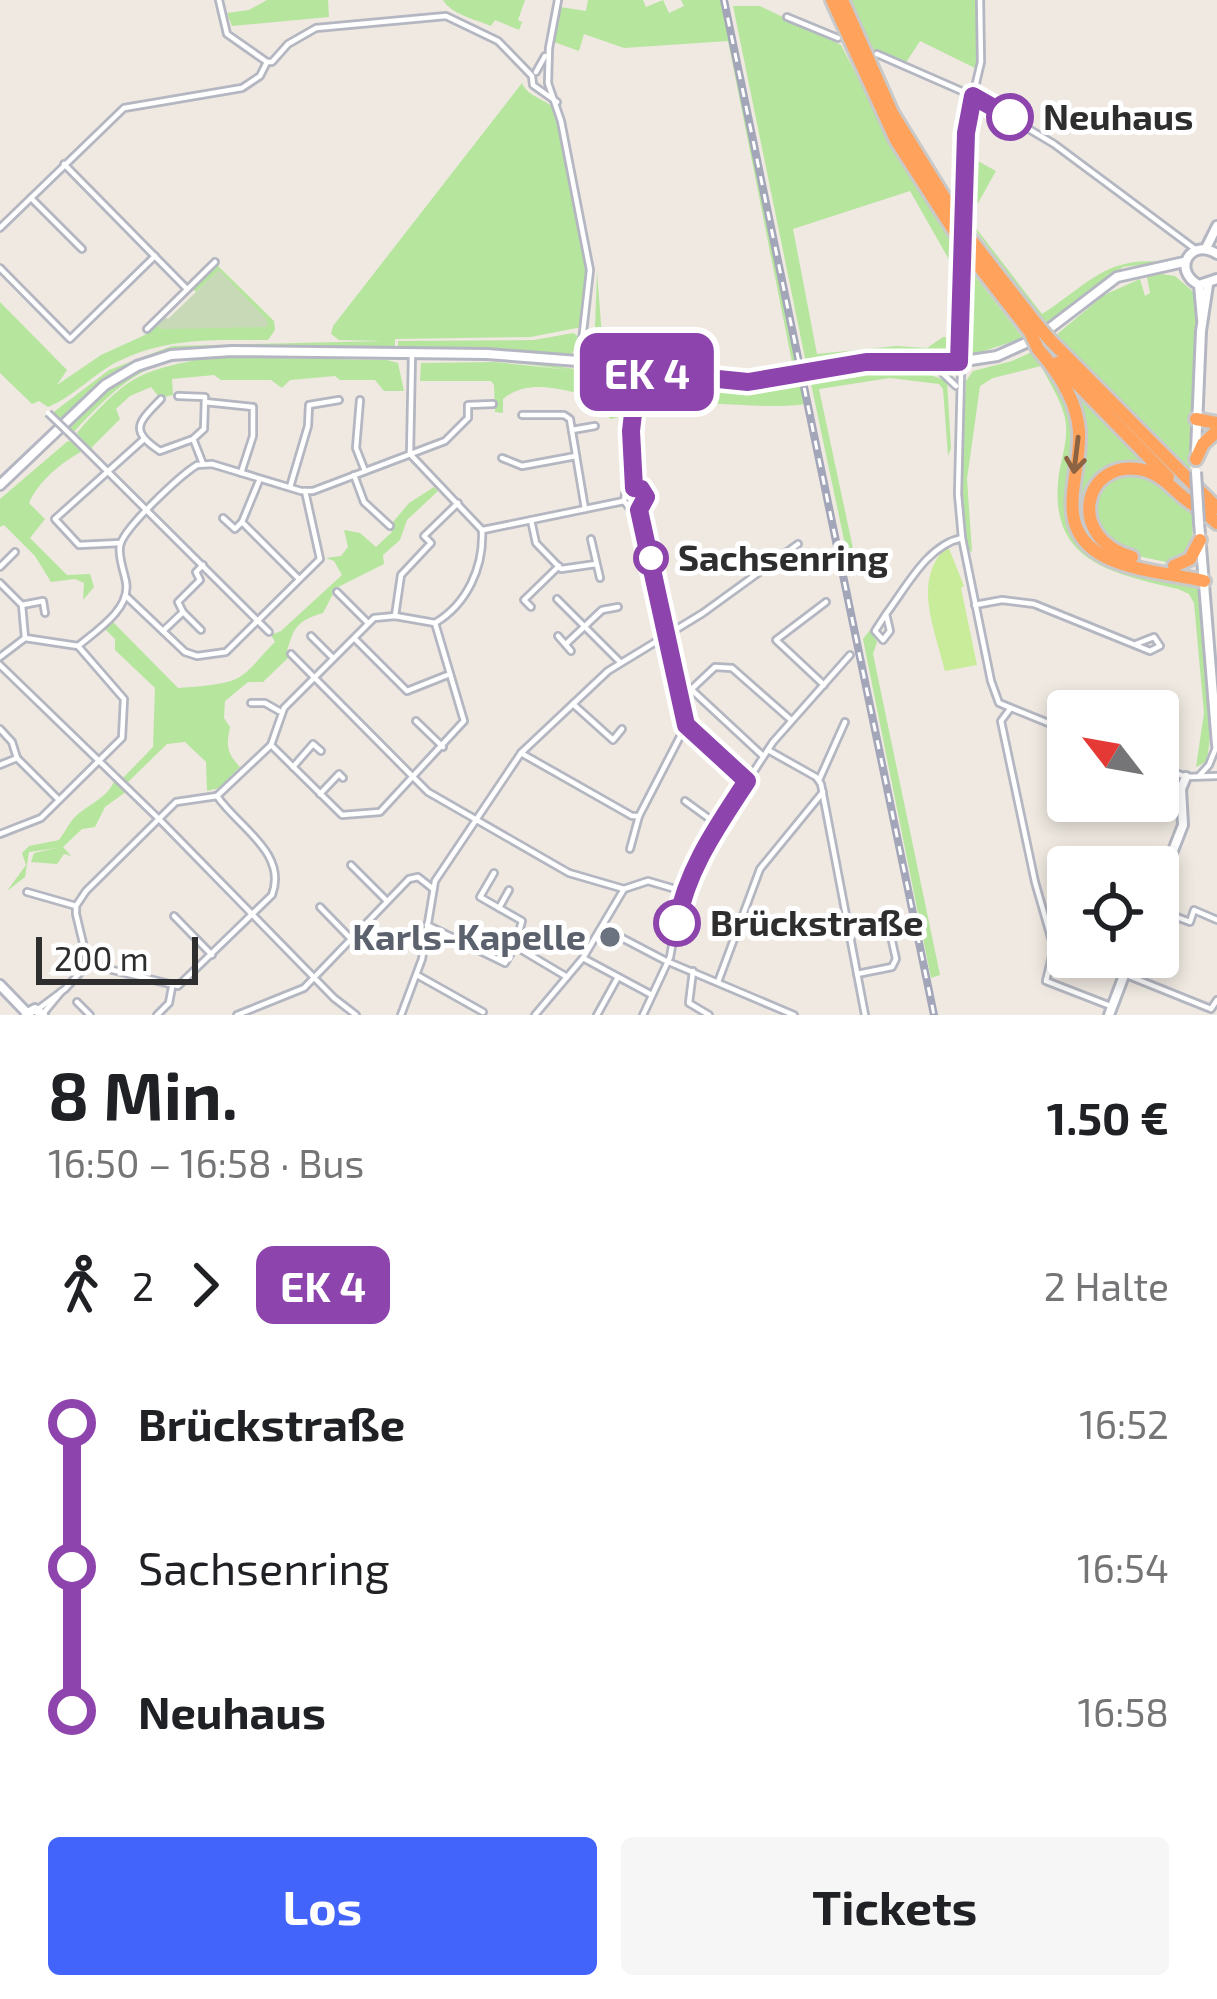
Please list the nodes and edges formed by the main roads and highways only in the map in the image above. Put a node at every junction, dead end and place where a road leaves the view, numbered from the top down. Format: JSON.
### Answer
{"nodes":[{"id":1,"x":832,"y":0,"type":"edge"},
{"id":2,"x":842,"y":0,"type":"edge"},
{"id":3,"x":1217,"y":226,"type":"edge"},
{"id":4,"x":962,"y":232,"type":"junction"},
{"id":5,"x":1201,"y":254,"type":"edge"},
{"id":6,"x":1217,"y":279,"type":"edge"},
{"id":7,"x":1203,"y":285,"type":"junction"},
{"id":8,"x":1034,"y":329,"type":"junction"},
{"id":9,"x":584,"y":341,"type":"road end"},
{"id":10,"x":1043,"y":345,"type":"junction"},
{"id":11,"x":579,"y":363,"type":"junction"},
{"id":12,"x":604,"y":363,"type":"junction"},
{"id":13,"x":638,"y":371,"type":"junction"},
{"id":14,"x":1196,"y":422,"type":"junction"},
{"id":15,"x":1217,"y":429,"type":"edge"},
{"id":16,"x":1196,"y":465,"type":"junction"},
{"id":17,"x":0,"y":485,"type":"edge"},
{"id":18,"x":1217,"y":508,"type":"edge"},
{"id":19,"x":1200,"y":516,"type":"junction"},
{"id":20,"x":1217,"y":523,"type":"edge"},
{"id":21,"x":1200,"y":540,"type":"junction"},
{"id":22,"x":1174,"y":566,"type":"junction"},
{"id":23,"x":1204,"y":576,"type":"junction"},
{"id":24,"x":1217,"y":745,"type":"edge"},
{"id":25,"x":1186,"y":777,"type":"road end"},
{"id":26,"x":1175,"y":846,"type":"edge"},
{"id":27,"x":1123,"y":978,"type":"edge"},
{"id":28,"x":0,"y":985,"type":"edge"},
{"id":29,"x":1111,"y":1011,"type":"edge"},
{"id":30,"x":33,"y":1013,"type":"edge"}],
"edges":[{"from":1,"to":4,"type":"highway"},
{"from":2,"to":4,"type":"highway"},
{"from":3,"to":5,"type":"main road"},
{"from":4,"to":8,"type":"highway"},
{"from":4,"to":8,"type":"highway","bridge":true},
{"from":5,"to":7,"type":"main road"},
{"from":5,"to":13,"type":"main road"},
{"from":6,"to":7,"type":"main road"},
{"from":7,"to":14,"type":"main road"},
{"from":8,"to":10,"type":"highway","bridge":true},
{"from":9,"to":12,"type":"main road"},
{"from":10,"to":18,"type":"highway"},
{"from":10,"to":19,"type":"highway"},
{"from":10,"to":23,"type":"highway","one_way":true},
{"from":11,"to":12,"type":"main road"},
{"from":11,"to":13,"type":"main road"},
{"from":11,"to":17,"type":"main road"},
{"from":12,"to":13,"type":"main road"},
{"from":14,"to":15,"type":"highway"},
{"from":14,"to":16,"type":"main road"},
{"from":15,"to":16,"type":"highway"},
{"from":16,"to":19,"type":"main road","bridge":true},
{"from":19,"to":20,"type":"highway"},
{"from":19,"to":21,"type":"main road"},
{"from":19,"to":22,"type":"highway"},
{"from":21,"to":22,"type":"highway"},
{"from":21,"to":23,"type":"main road"},
{"from":22,"to":23,"type":"highway"},
{"from":23,"to":24,"type":"main road"},
{"from":25,"to":26,"type":"main road"},
{"from":27,"to":29,"type":"main road"},
{"from":28,"to":30,"type":"main road"}]}
